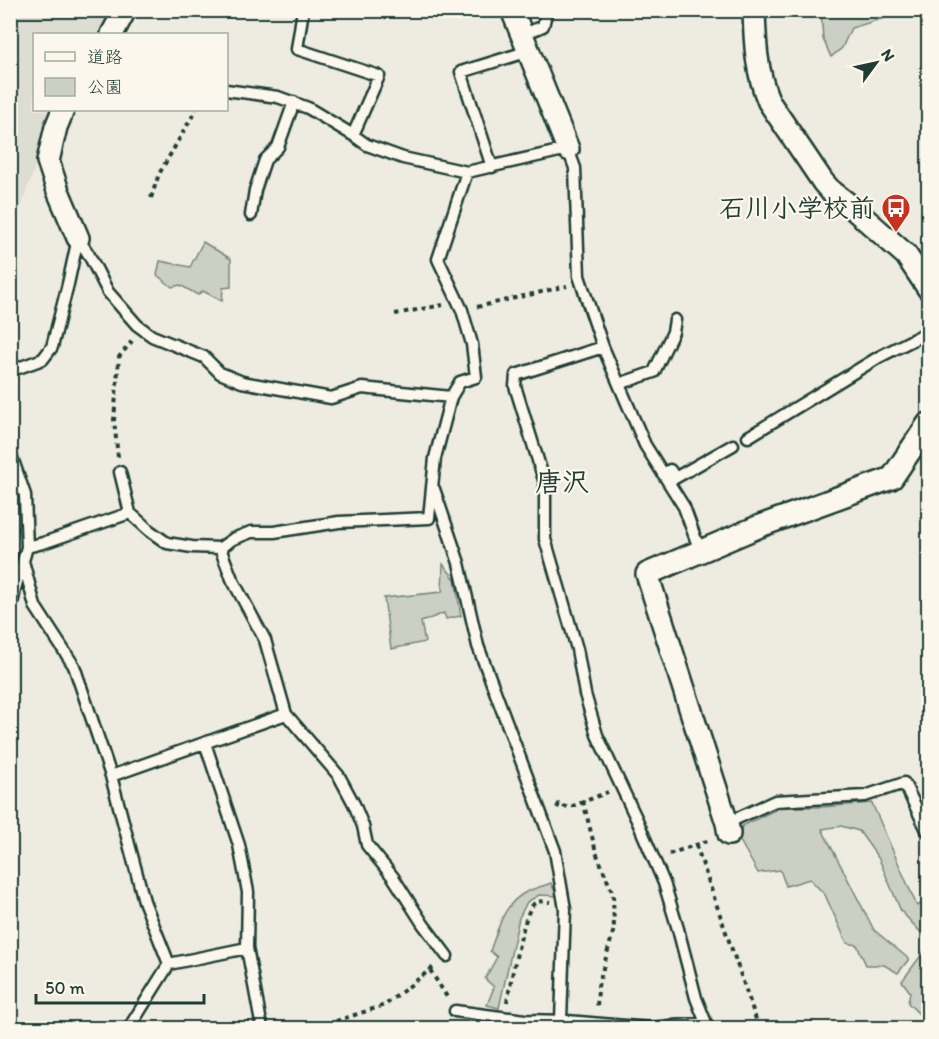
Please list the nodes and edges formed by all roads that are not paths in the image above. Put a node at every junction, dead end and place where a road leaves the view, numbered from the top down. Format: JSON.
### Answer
{"nodes":[{"id":1,"x":125,"y":10,"type":"edge"},
{"id":2,"x":303,"y":10,"type":"edge"},
{"id":3,"x":512,"y":10,"type":"edge"},
{"id":4,"x":547,"y":10,"type":"edge"},
{"id":5,"x":754,"y":10,"type":"edge"},
{"id":6,"x":113,"y":33,"type":"edge"},
{"id":7,"x":525,"y":43,"type":"junction"},
{"id":8,"x":228,"y":90,"type":"edge"},
{"id":9,"x":294,"y":102,"type":"junction"},
{"id":10,"x":63,"y":111,"type":"edge"},
{"id":11,"x":353,"y":135,"type":"junction"},
{"id":12,"x":568,"y":148,"type":"junction"},
{"id":13,"x":492,"y":167,"type":"junction"},
{"id":14,"x":467,"y":172,"type":"junction"},
{"id":15,"x":251,"y":215,"type":"dead end"},
{"id":16,"x":78,"y":238,"type":"junction"},
{"id":17,"x":928,"y":288,"type":"edge"},
{"id":18,"x":675,"y":320,"type":"dead end"},
{"id":19,"x":928,"y":332,"type":"edge"},
{"id":20,"x":603,"y":347,"type":"junction"},
{"id":21,"x":10,"y":371,"type":"edge"},
{"id":22,"x":619,"y":384,"type":"junction"},
{"id":23,"x":452,"y":398,"type":"junction"},
{"id":24,"x":928,"y":424,"type":"edge"},
{"id":25,"x":748,"y":437,"type":"dead end"},
{"id":26,"x":733,"y":445,"type":"dead end"},
{"id":27,"x":10,"y":452,"type":"edge"},
{"id":28,"x":120,"y":472,"type":"road end"},
{"id":29,"x":663,"y":474,"type":"junction"},
{"id":30,"x":432,"y":483,"type":"junction"},
{"id":31,"x":130,"y":513,"type":"junction"},
{"id":32,"x":27,"y":546,"type":"junction"},
{"id":33,"x":220,"y":548,"type":"junction"},
{"id":34,"x":699,"y":551,"type":"junction"},
{"id":35,"x":23,"y":561,"type":"junction"},
{"id":36,"x":10,"y":614,"type":"edge"},
{"id":37,"x":286,"y":714,"type":"junction"},
{"id":38,"x":205,"y":743,"type":"junction"},
{"id":39,"x":111,"y":776,"type":"junction"},
{"id":40,"x":728,"y":828,"type":"joint"},
{"id":41,"x":928,"y":832,"type":"edge"},
{"id":42,"x":247,"y":948,"type":"junction"},
{"id":43,"x":447,"y":956,"type":"road end"},
{"id":44,"x":169,"y":964,"type":"junction"},
{"id":45,"x":455,"y":1011,"type":"road end"},
{"id":46,"x":561,"y":1020,"type":"junction"},
{"id":47,"x":524,"y":1024,"type":"edge"},
{"id":48,"x":706,"y":1026,"type":"edge"},
{"id":49,"x":129,"y":1029,"type":"edge"},
{"id":50,"x":262,"y":1029,"type":"edge"}],
"edges":[{"from":1,"to":6,"type":"street"},
{"from":2,"to":11,"type":"lane"},
{"from":3,"to":7,"type":"street"},
{"from":4,"to":7,"type":"lane"},
{"from":5,"to":17,"type":"street"},
{"from":7,"to":12,"type":"street"},
{"from":7,"to":13,"type":"lane"},
{"from":8,"to":9,"type":"lane"},
{"from":9,"to":11,"type":"lane"},
{"from":9,"to":15,"type":"lane"},
{"from":10,"to":16,"type":"street"},
{"from":11,"to":14,"type":"lane"},
{"from":12,"to":13,"type":"lane"},
{"from":12,"to":20,"type":"lane"},
{"from":13,"to":14,"type":"lane"},
{"from":14,"to":23,"type":"lane"},
{"from":16,"to":21,"type":"lane"},
{"from":16,"to":23,"type":"lane"},
{"from":18,"to":22,"type":"lane"},
{"from":19,"to":25,"type":"lane"},
{"from":20,"to":22,"type":"lane"},
{"from":20,"to":48,"type":"lane"},
{"from":22,"to":29,"type":"lane"},
{"from":23,"to":30,"type":"lane"},
{"from":24,"to":34,"type":"street"},
{"from":26,"to":29,"type":"lane"},
{"from":27,"to":32,"type":"lane"},
{"from":28,"to":31,"type":"lane"},
{"from":29,"to":34,"type":"lane"},
{"from":30,"to":33,"type":"lane"},
{"from":30,"to":46,"type":"lane"},
{"from":31,"to":32,"type":"lane"},
{"from":31,"to":33,"type":"lane"},
{"from":32,"to":35,"type":"lane"},
{"from":33,"to":37,"type":"lane"},
{"from":34,"to":40,"type":"street"},
{"from":35,"to":36,"type":"lane"},
{"from":35,"to":39,"type":"lane"},
{"from":37,"to":38,"type":"lane"},
{"from":37,"to":43,"type":"lane"},
{"from":38,"to":39,"type":"lane"},
{"from":38,"to":42,"type":"lane"},
{"from":39,"to":44,"type":"lane"},
{"from":40,"to":41,"type":"lane"},
{"from":42,"to":44,"type":"lane"},
{"from":42,"to":50,"type":"lane"},
{"from":44,"to":49,"type":"lane"},
{"from":45,"to":47,"type":"lane"},
{"from":46,"to":47,"type":"lane"},
{"from":46,"to":48,"type":"lane"}]}
